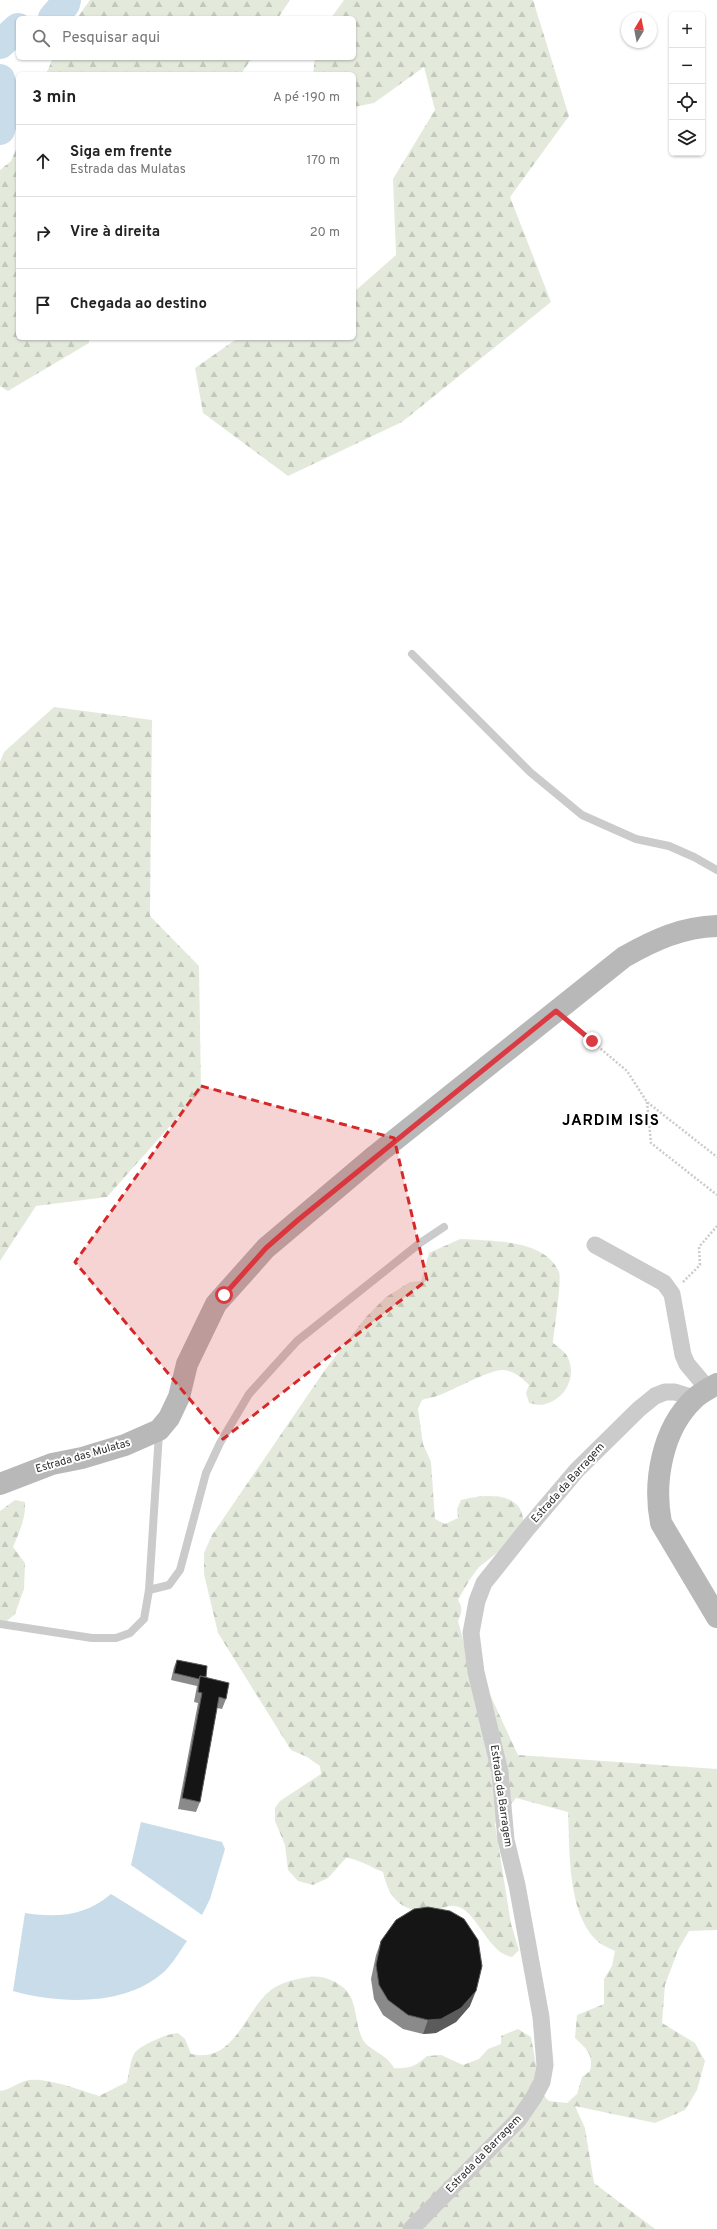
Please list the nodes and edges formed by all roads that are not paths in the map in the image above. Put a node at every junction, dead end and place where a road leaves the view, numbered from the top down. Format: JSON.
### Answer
{"nodes":[{"id":1,"x":412,"y":654,"type":"dead end"},
{"id":2,"x":717,"y":870,"type":"edge"},
{"id":3,"x":717,"y":926,"type":"edge"},
{"id":4,"x":444,"y":1227,"type":"dead end"},
{"id":5,"x":595,"y":1245,"type":"dead end"},
{"id":6,"x":706,"y":1390,"type":"edge"},
{"id":7,"x":159,"y":1430,"type":"junction"},
{"id":8,"x":0,"y":1484,"type":"edge"},
{"id":9,"x":149,"y":1590,"type":"junction"},
{"id":10,"x":717,"y":1617,"type":"edge"},
{"id":11,"x":0,"y":1624,"type":"edge"},
{"id":12,"x":411,"y":2229,"type":"edge"}],
"edges":[{"from":1,"to":2,"type":"lane"},
{"from":3,"to":7,"type":"street","name":"Estrada das Mulatas"},
{"from":4,"to":9,"type":"lane"},
{"from":5,"to":6,"type":"street"},
{"from":6,"to":10,"type":"street"},
{"from":6,"to":12,"type":"street","name":"Estrada da Barragem"},
{"from":7,"to":8,"type":"street","name":"Estrada das Mulatas"},
{"from":7,"to":9,"type":"lane"},
{"from":9,"to":11,"type":"lane"}]}
